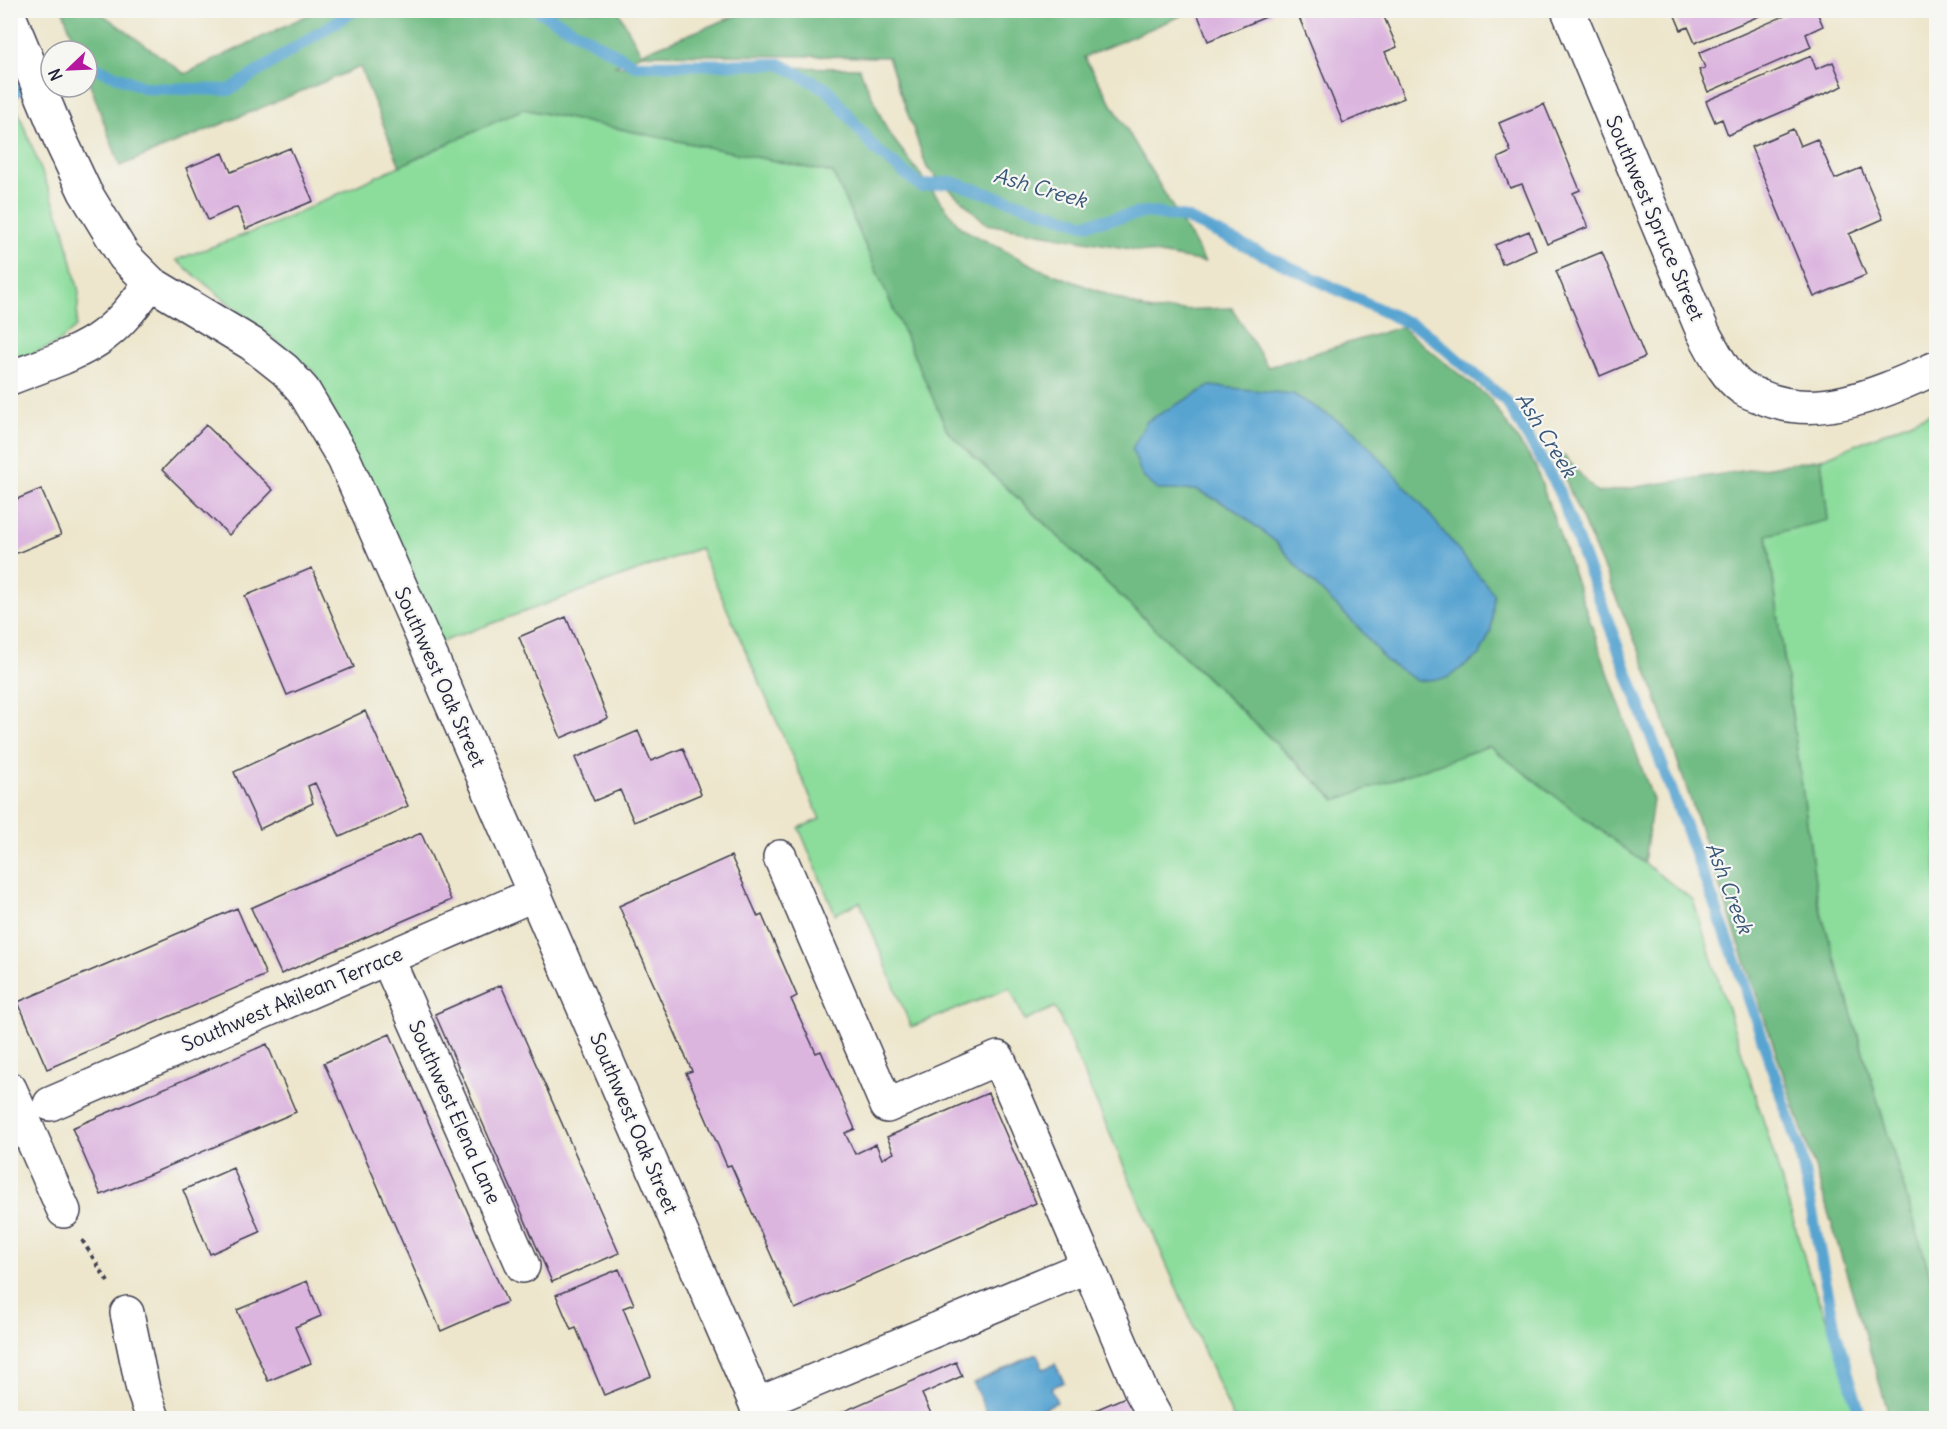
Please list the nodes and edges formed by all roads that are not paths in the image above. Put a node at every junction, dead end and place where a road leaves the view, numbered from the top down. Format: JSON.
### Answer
{"nodes":[{"id":1,"x":1568,"y":10,"type":"edge"},
{"id":2,"x":10,"y":18,"type":"edge"},
{"id":3,"x":151,"y":283,"type":"junction"},
{"id":4,"x":1936,"y":368,"type":"edge"},
{"id":5,"x":10,"y":378,"type":"edge"},
{"id":6,"x":780,"y":857,"type":"dead end"},
{"id":7,"x":535,"y":894,"type":"junction"},
{"id":8,"x":387,"y":958,"type":"junction"},
{"id":9,"x":10,"y":1089,"type":"edge"},
{"id":10,"x":50,"y":1104,"type":"dead end"},
{"id":11,"x":64,"y":1211,"type":"road end"},
{"id":12,"x":523,"y":1266,"type":"dead end"},
{"id":13,"x":1088,"y":1266,"type":"junction"},
{"id":14,"x":127,"y":1313,"type":"road end"},
{"id":15,"x":759,"y":1412,"type":"edge"},
{"id":16,"x":153,"y":1419,"type":"edge"},
{"id":17,"x":1156,"y":1419,"type":"edge"}],
"edges":[{"from":1,"to":4,"type":"street","name":"Southwest Spruce Street"},
{"from":2,"to":3,"type":"street","name":"Southwest Oak Street"},
{"from":3,"to":5,"type":"street"},
{"from":3,"to":7,"type":"street","name":"Southwest Oak Street"},
{"from":6,"to":13,"type":"street"},
{"from":7,"to":8,"type":"street","name":"Southwest Akilean Terrace"},
{"from":7,"to":15,"type":"street","name":"Southwest Oak Street"},
{"from":8,"to":10,"type":"street","name":"Southwest Akilean Terrace"},
{"from":8,"to":12,"type":"street","name":"Southwest Elena Lane"},
{"from":9,"to":11,"type":"street"},
{"from":13,"to":15,"type":"street"},
{"from":13,"to":17,"type":"street"},
{"from":14,"to":16,"type":"street"}]}
